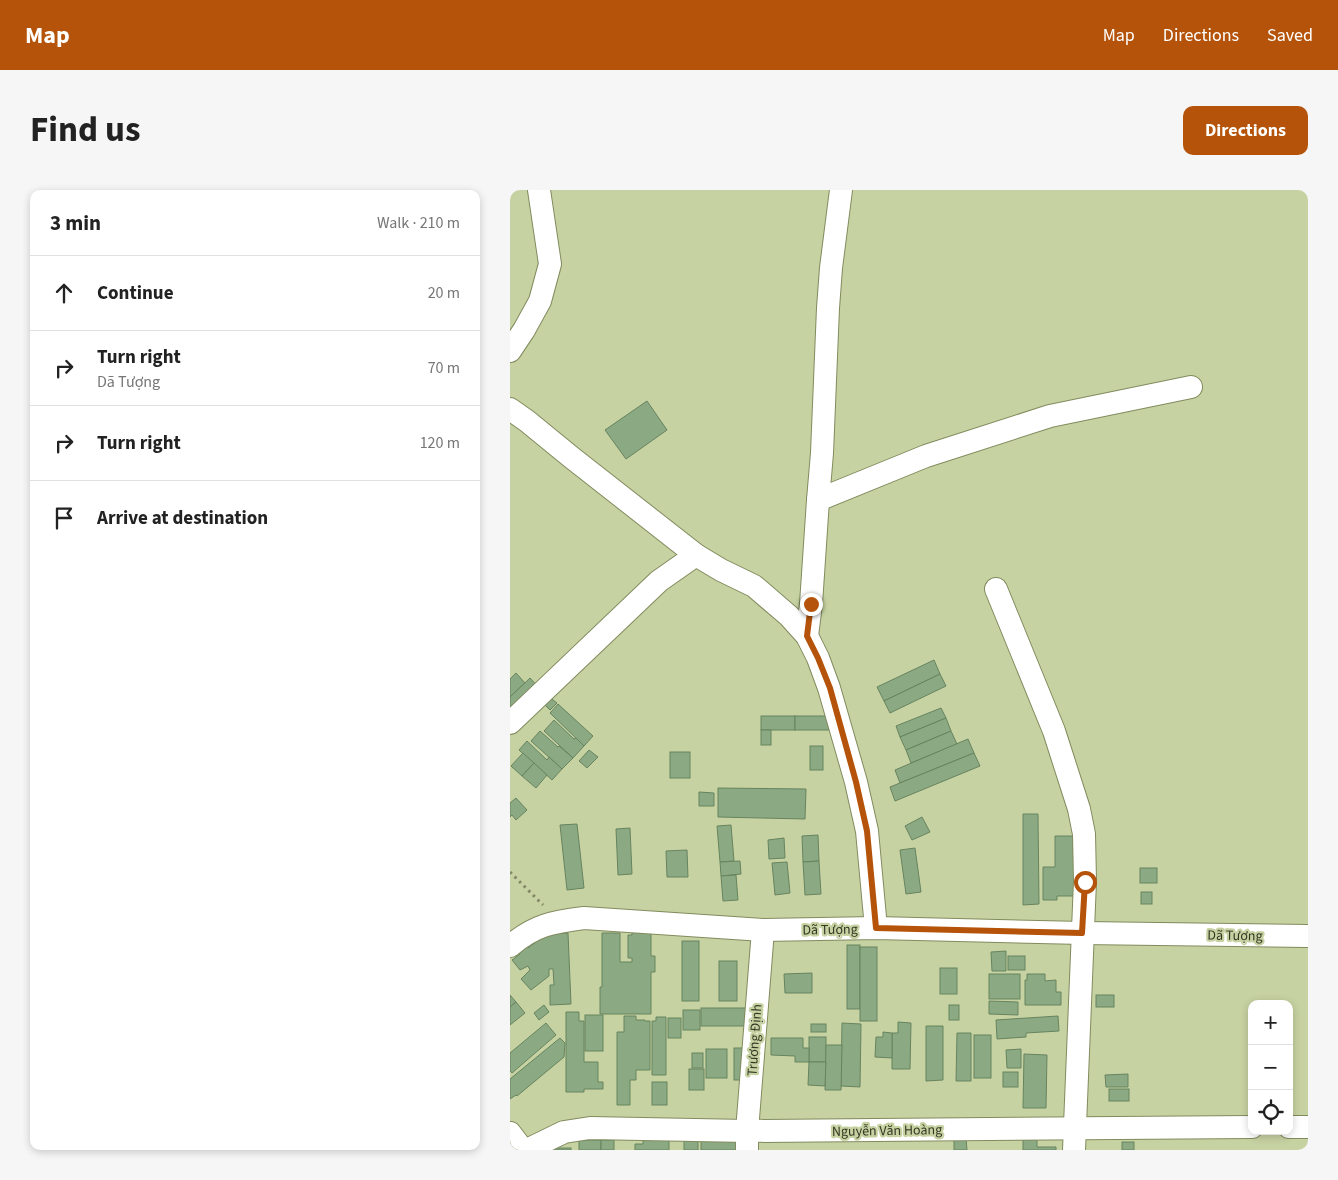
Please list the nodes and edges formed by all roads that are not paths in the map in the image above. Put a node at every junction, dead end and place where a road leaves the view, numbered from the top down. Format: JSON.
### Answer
{"nodes":[{"id":1,"x":539,"y":190,"type":"edge"},
{"id":2,"x":841,"y":190,"type":"edge"},
{"id":3,"x":510,"y":351,"type":"edge"},
{"id":4,"x":1191,"y":387,"type":"dead end"},
{"id":5,"x":510,"y":409,"type":"edge"},
{"id":6,"x":818,"y":500,"type":"junction"},
{"id":7,"x":696,"y":555,"type":"junction"},
{"id":8,"x":996,"y":589,"type":"dead end"},
{"id":9,"x":807,"y":636,"type":"junction"},
{"id":10,"x":510,"y":723,"type":"edge"},
{"id":11,"x":876,"y":928,"type":"junction"},
{"id":12,"x":763,"y":930,"type":"junction"},
{"id":13,"x":1082,"y":933,"type":"junction"},
{"id":14,"x":1308,"y":936,"type":"edge"},
{"id":15,"x":510,"y":946,"type":"edge"},
{"id":16,"x":1248,"y":1127,"type":"edge"},
{"id":17,"x":1293,"y":1127,"type":"edge"},
{"id":18,"x":1308,"y":1127,"type":"edge"},
{"id":19,"x":510,"y":1133,"type":"edge"},
{"id":20,"x":1074,"y":1139,"type":"edge"},
{"id":21,"x":747,"y":1141,"type":"edge"},
{"id":22,"x":523,"y":1150,"type":"edge"},
{"id":23,"x":527,"y":1150,"type":"edge"}],
"edges":[{"from":1,"to":3,"type":"street"},
{"from":2,"to":6,"type":"street"},
{"from":4,"to":6,"type":"street"},
{"from":5,"to":7,"type":"street"},
{"from":6,"to":9,"type":"street"},
{"from":7,"to":9,"type":"street"},
{"from":7,"to":10,"type":"street"},
{"from":8,"to":13,"type":"street"},
{"from":9,"to":11,"type":"street"},
{"from":11,"to":12,"type":"street","name":"Dã Tượng"},
{"from":11,"to":13,"type":"street","name":"Dã Tượng"},
{"from":12,"to":15,"type":"street","name":"Dã Tượng"},
{"from":12,"to":21,"type":"street","name":"Trương Định"},
{"from":13,"to":14,"type":"street","name":"Dã Tượng"},
{"from":13,"to":20,"type":"street"},
{"from":16,"to":20,"type":"street","name":"Nguyễn Văn Hoàng"},
{"from":17,"to":18,"type":"street"},
{"from":19,"to":22,"type":"street"},
{"from":20,"to":21,"type":"street","name":"Nguyễn Văn Hoàng"},
{"from":21,"to":23,"type":"street","name":"Nguyễn Văn Hoàng"}]}
